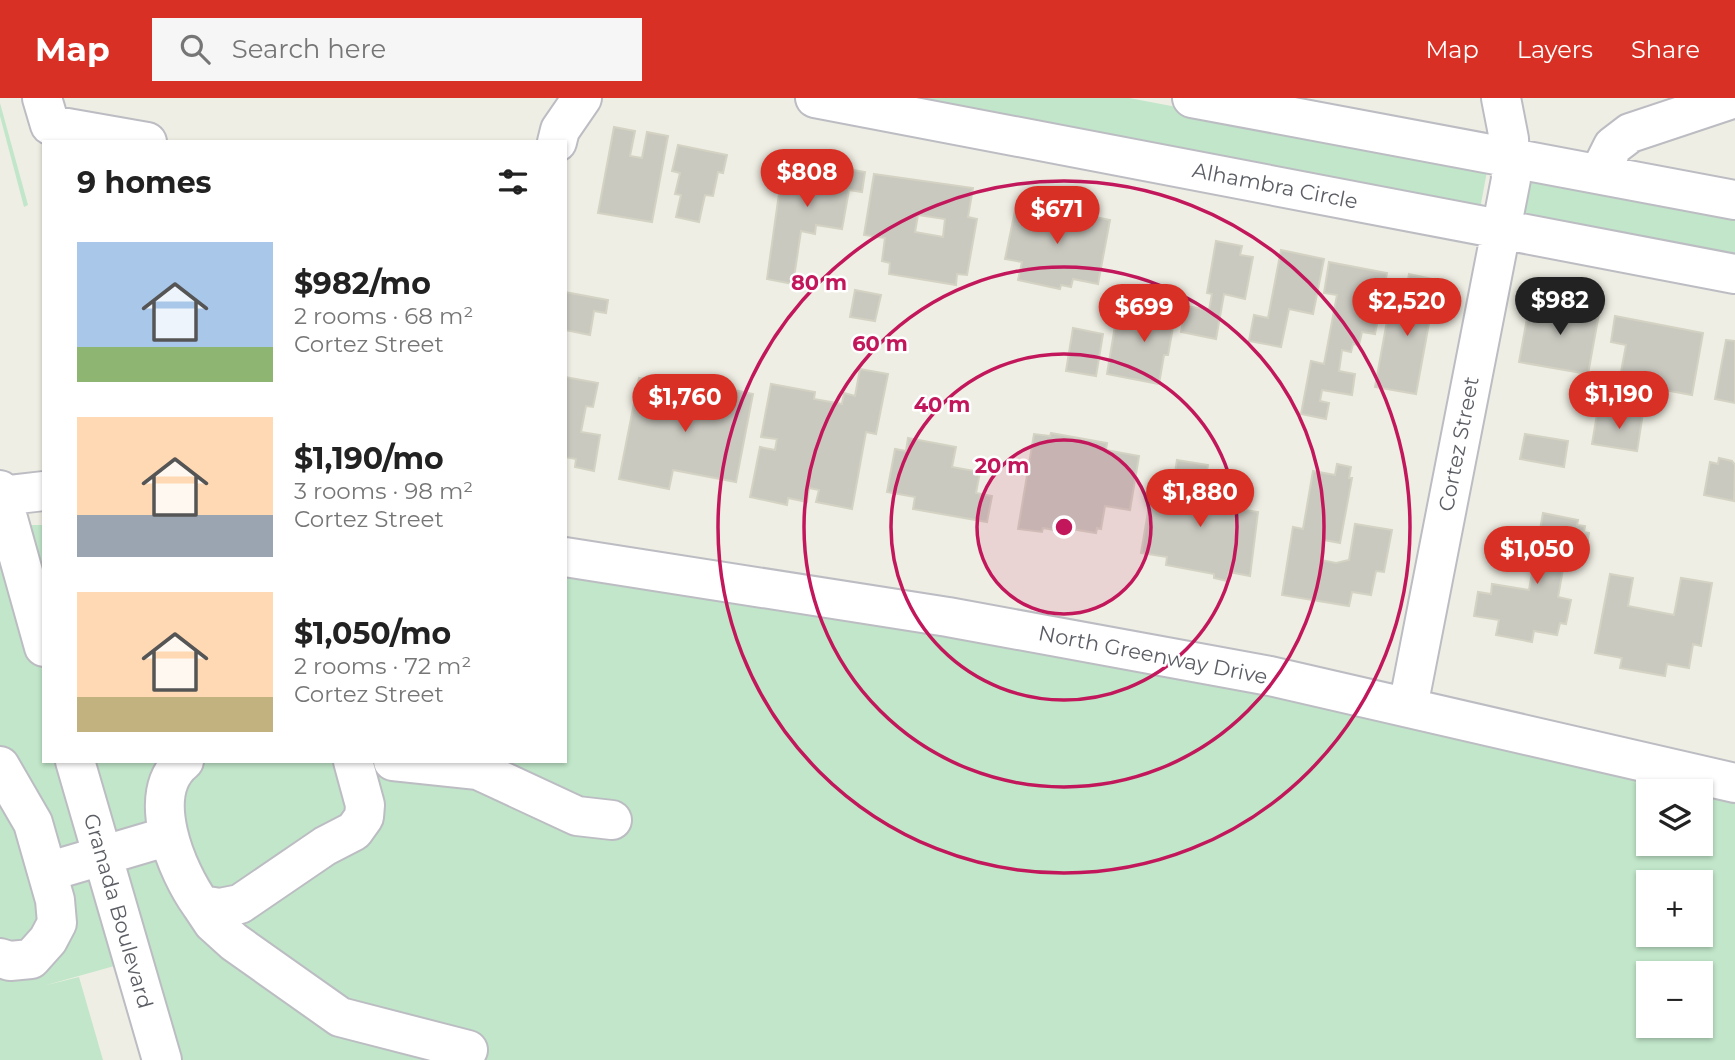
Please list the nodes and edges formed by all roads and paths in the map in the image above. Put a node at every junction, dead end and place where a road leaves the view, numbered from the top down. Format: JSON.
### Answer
{"nodes":[{"id":1,"x":42,"y":98,"type":"edge"},
{"id":2,"x":582,"y":98,"type":"edge"},
{"id":3,"x":814,"y":98,"type":"edge"},
{"id":4,"x":1192,"y":98,"type":"edge"},
{"id":5,"x":1501,"y":98,"type":"edge"},
{"id":6,"x":1735,"y":99,"type":"edge"},
{"id":7,"x":136,"y":140,"type":"edge"},
{"id":8,"x":558,"y":140,"type":"edge"},
{"id":9,"x":1511,"y":159,"type":"junction"},
{"id":10,"x":1599,"y":174,"type":"junction"},
{"id":11,"x":1735,"y":200,"type":"edge"},
{"id":12,"x":1501,"y":229,"type":"junction"},
{"id":13,"x":1735,"y":274,"type":"edge"},
{"id":14,"x":42,"y":491,"type":"edge"},
{"id":15,"x":1,"y":494,"type":"edge"},
{"id":16,"x":567,"y":557,"type":"edge"},
{"id":17,"x":42,"y":640,"type":"edge"},
{"id":18,"x":1408,"y":707,"type":"junction"},
{"id":19,"x":76,"y":763,"type":"edge"},
{"id":20,"x":180,"y":763,"type":"edge"},
{"id":21,"x":353,"y":763,"type":"edge"},
{"id":22,"x":414,"y":763,"type":"edge"},
{"id":23,"x":0,"y":766,"type":"edge"},
{"id":24,"x":1735,"y":783,"type":"edge"},
{"id":25,"x":612,"y":820,"type":"dead end"},
{"id":26,"x":169,"y":836,"type":"junction"},
{"id":27,"x":102,"y":855,"type":"junction"},
{"id":28,"x":47,"y":872,"type":"junction"},
{"id":29,"x":201,"y":905,"type":"junction"},
{"id":30,"x":0,"y":958,"type":"edge"},
{"id":31,"x":468,"y":1050,"type":"dead end"},
{"id":32,"x":162,"y":1060,"type":"edge"}],
"edges":[{"from":1,"to":7,"type":"street"},
{"from":2,"to":8,"type":"street"},
{"from":3,"to":12,"type":"street","name":"Alhambra Circle"},
{"from":4,"to":9,"type":"street"},
{"from":5,"to":9,"type":"street","name":"Cortez Street"},
{"from":6,"to":10,"type":"street"},
{"from":9,"to":10,"type":"street"},
{"from":9,"to":12,"type":"street","name":"Cortez Street"},
{"from":10,"to":11,"type":"street"},
{"from":12,"to":13,"type":"street","name":"Alhambra Circle"},
{"from":12,"to":18,"type":"street","name":"Cortez Street"},
{"from":14,"to":15,"type":"street"},
{"from":15,"to":17,"type":"street"},
{"from":16,"to":18,"type":"street","name":"North Greenway Drive"},
{"from":18,"to":24,"type":"street","name":"North Greenway Drive"},
{"from":19,"to":27,"type":"street","name":"Granada Boulevard"},
{"from":20,"to":26,"type":"street"},
{"from":21,"to":29,"type":"street"},
{"from":22,"to":25,"type":"street"},
{"from":23,"to":28,"type":"street"},
{"from":26,"to":27,"type":"street"},
{"from":26,"to":29,"type":"street"},
{"from":27,"to":28,"type":"street"},
{"from":27,"to":32,"type":"street","name":"Granada Boulevard"},
{"from":28,"to":30,"type":"street"},
{"from":29,"to":31,"type":"street"}]}
